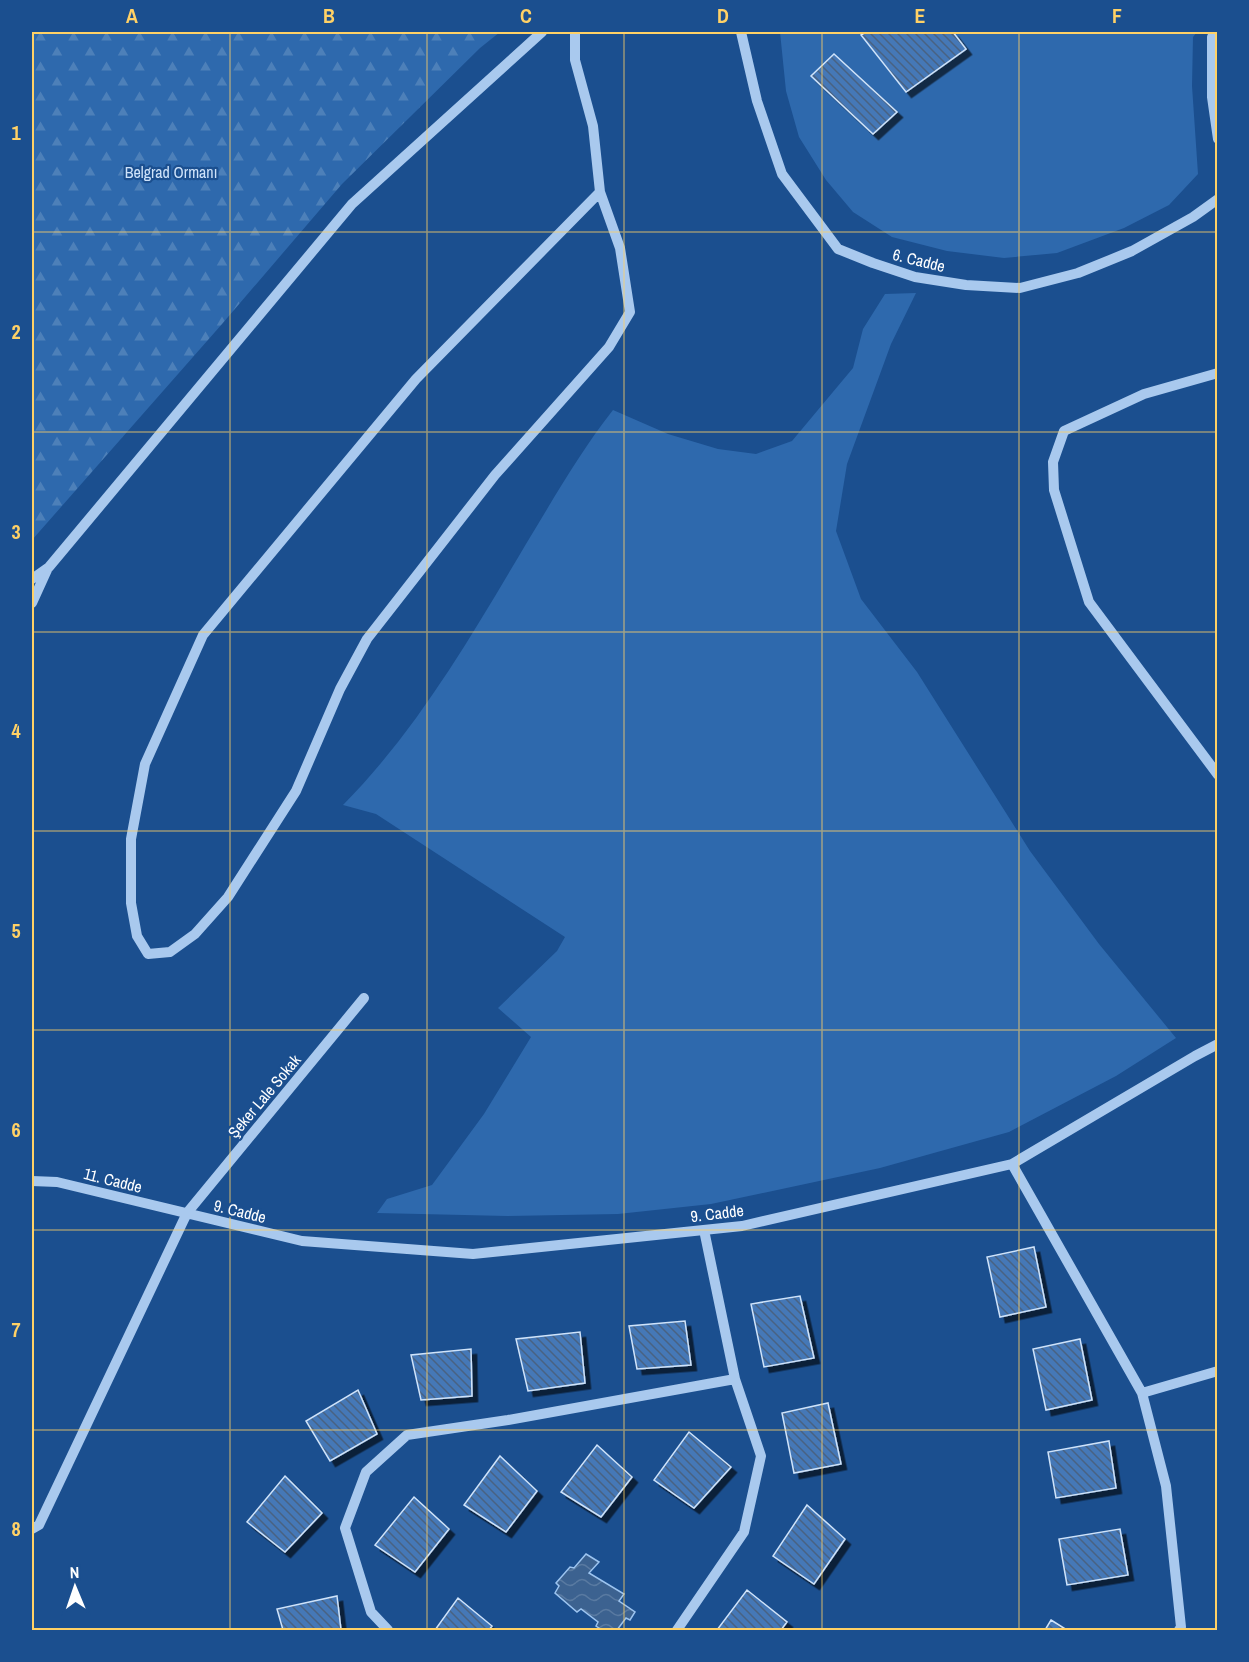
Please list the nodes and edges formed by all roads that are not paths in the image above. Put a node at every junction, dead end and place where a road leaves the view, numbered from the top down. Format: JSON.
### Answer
{"nodes":[{"id":1,"x":542,"y":32,"type":"edge"},
{"id":2,"x":575,"y":32,"type":"edge"},
{"id":3,"x":741,"y":32,"type":"edge"},
{"id":4,"x":1215,"y":32,"type":"edge"},
{"id":5,"x":1218,"y":139,"type":"edge"},
{"id":6,"x":600,"y":192,"type":"junction"},
{"id":7,"x":1218,"y":199,"type":"edge"},
{"id":8,"x":1218,"y":373,"type":"edge"},
{"id":9,"x":49,"y":567,"type":"junction"},
{"id":10,"x":32,"y":579,"type":"edge"},
{"id":11,"x":32,"y":603,"type":"edge"},
{"id":12,"x":1218,"y":775,"type":"edge"},
{"id":13,"x":364,"y":998,"type":"dead end"},
{"id":14,"x":1218,"y":1044,"type":"edge"},
{"id":15,"x":1012,"y":1164,"type":"junction"},
{"id":16,"x":32,"y":1181,"type":"edge"},
{"id":17,"x":187,"y":1213,"type":"junction"},
{"id":18,"x":704,"y":1230,"type":"junction"},
{"id":19,"x":1218,"y":1371,"type":"edge"},
{"id":20,"x":735,"y":1379,"type":"junction"},
{"id":21,"x":1142,"y":1393,"type":"junction"},
{"id":22,"x":32,"y":1529,"type":"edge"},
{"id":23,"x":1181,"y":1629,"type":"edge"},
{"id":24,"x":388,"y":1630,"type":"edge"},
{"id":25,"x":677,"y":1630,"type":"edge"}],
"edges":[{"from":1,"to":9,"type":"street"},
{"from":2,"to":6,"type":"street"},
{"from":3,"to":7,"type":"street","name":"6. Cadde"},
{"from":4,"to":5,"type":"street"},
{"from":6,"to":6,"type":"street"},
{"from":8,"to":12,"type":"street"},
{"from":9,"to":10,"type":"street"},
{"from":9,"to":11,"type":"street"},
{"from":13,"to":17,"type":"street","name":"Şeker Lale Sokak"},
{"from":14,"to":15,"type":"street","name":"9. Cadde"},
{"from":15,"to":18,"type":"street","name":"9. Cadde"},
{"from":15,"to":21,"type":"street"},
{"from":16,"to":17,"type":"street","name":"11. Cadde"},
{"from":17,"to":18,"type":"street","name":"9. Cadde"},
{"from":17,"to":22,"type":"street","name":"Şeker Lale Sokak"},
{"from":18,"to":20,"type":"street"},
{"from":19,"to":21,"type":"street"},
{"from":20,"to":24,"type":"street"},
{"from":20,"to":25,"type":"street"},
{"from":21,"to":23,"type":"street"}]}
